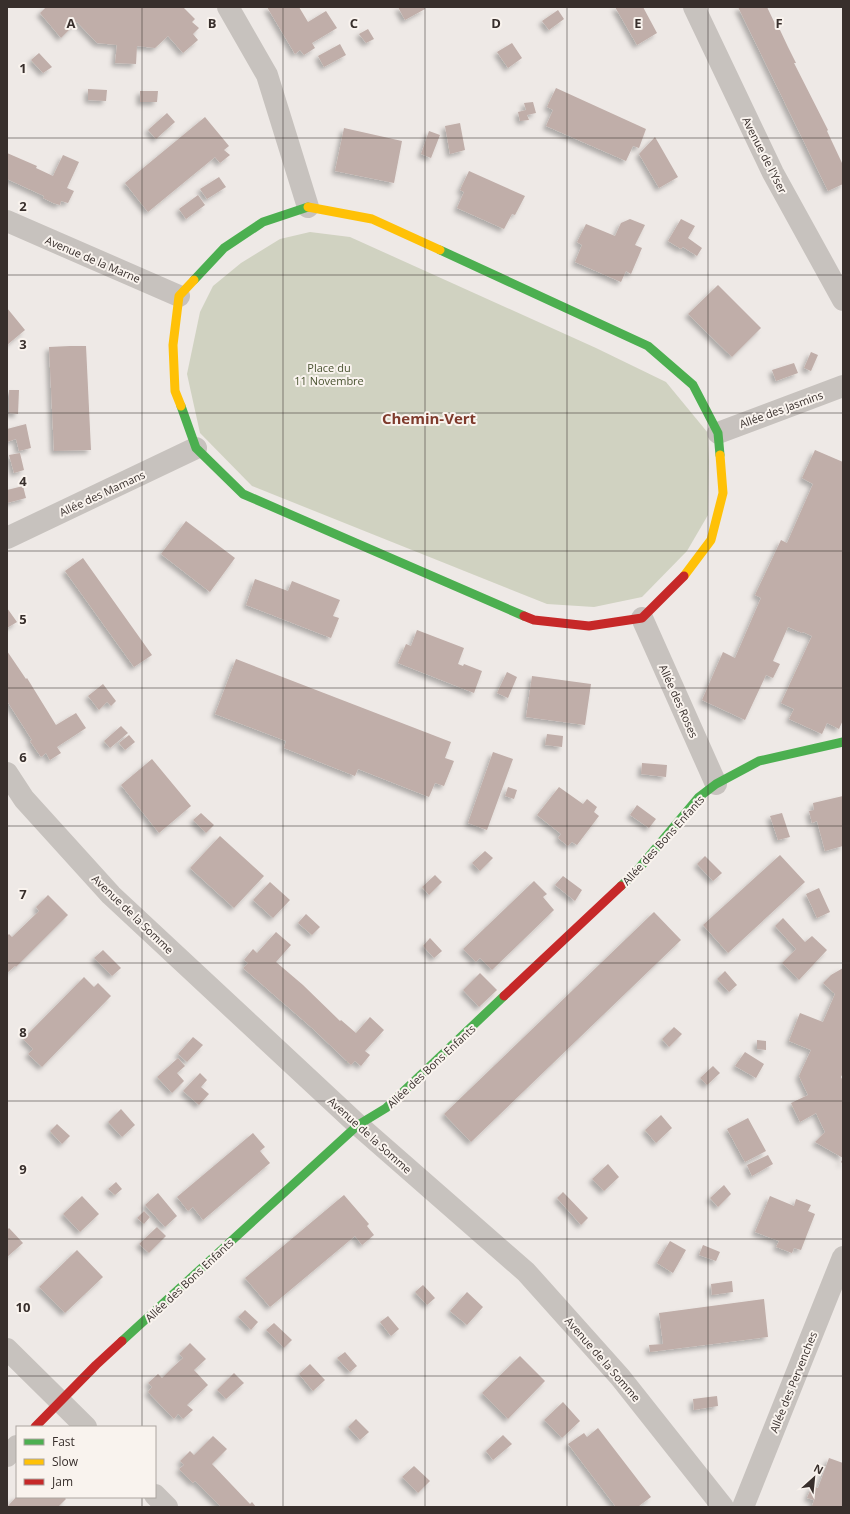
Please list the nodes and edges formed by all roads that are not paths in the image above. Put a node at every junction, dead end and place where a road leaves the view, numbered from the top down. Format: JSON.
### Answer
{"nodes":[{"id":1,"x":228,"y":7,"type":"edge"},
{"id":2,"x":694,"y":7,"type":"edge"},
{"id":3,"x":308,"y":207,"type":"junction"},
{"id":4,"x":7,"y":221,"type":"edge"},
{"id":5,"x":179,"y":296,"type":"junction"},
{"id":6,"x":843,"y":300,"type":"edge"},
{"id":7,"x":843,"y":386,"type":"edge"},
{"id":8,"x":718,"y":433,"type":"junction"},
{"id":9,"x":196,"y":448,"type":"junction"},
{"id":10,"x":7,"y":538,"type":"edge"},
{"id":11,"x":642,"y":618,"type":"junction"},
{"id":12,"x":843,"y":742,"type":"edge"},
{"id":13,"x":7,"y":773,"type":"edge"},
{"id":14,"x":716,"y":784,"type":"junction"},
{"id":15,"x":358,"y":1125,"type":"junction"},
{"id":16,"x":843,"y":1257,"type":"edge"},
{"id":17,"x":7,"y":1349,"type":"edge"},
{"id":18,"x":61,"y":1402,"type":"junction"},
{"id":19,"x":37,"y":1426,"type":"edge"},
{"id":20,"x":85,"y":1426,"type":"edge"},
{"id":21,"x":16,"y":1447,"type":"edge"},
{"id":22,"x":7,"y":1456,"type":"edge"},
{"id":23,"x":156,"y":1497,"type":"edge"},
{"id":24,"x":167,"y":1507,"type":"edge"},
{"id":25,"x":723,"y":1507,"type":"edge"},
{"id":26,"x":743,"y":1507,"type":"edge"}],
"edges":[{"from":1,"to":3,"type":"street"},
{"from":2,"to":6,"type":"street","name":"Avenue de l'Yser"},
{"from":3,"to":5,"type":"street"},
{"from":3,"to":8,"type":"street"},
{"from":4,"to":5,"type":"street","name":"Avenue de la Marne"},
{"from":5,"to":9,"type":"street"},
{"from":7,"to":8,"type":"street","name":"Allée des Jasmins"},
{"from":8,"to":11,"type":"street"},
{"from":9,"to":10,"type":"street","name":"Allée des Mamans"},
{"from":9,"to":11,"type":"street"},
{"from":11,"to":14,"type":"street","name":"Allée des Roses"},
{"from":12,"to":14,"type":"street","name":"Allée des Bons Enfants"},
{"from":13,"to":15,"type":"street","name":"Avenue de la Somme"},
{"from":14,"to":15,"type":"street","name":"Allée des Bons Enfants"},
{"from":15,"to":18,"type":"street","name":"Allée des Bons Enfants"},
{"from":15,"to":25,"type":"street","name":"Avenue de la Somme"},
{"from":16,"to":26,"type":"street","name":"Allée des Pervenches"},
{"from":17,"to":18,"type":"street"},
{"from":18,"to":19,"type":"street","name":"Allée des Bons Enfants"},
{"from":18,"to":20,"type":"street"},
{"from":21,"to":22,"type":"street"},
{"from":23,"to":24,"type":"street"}]}
